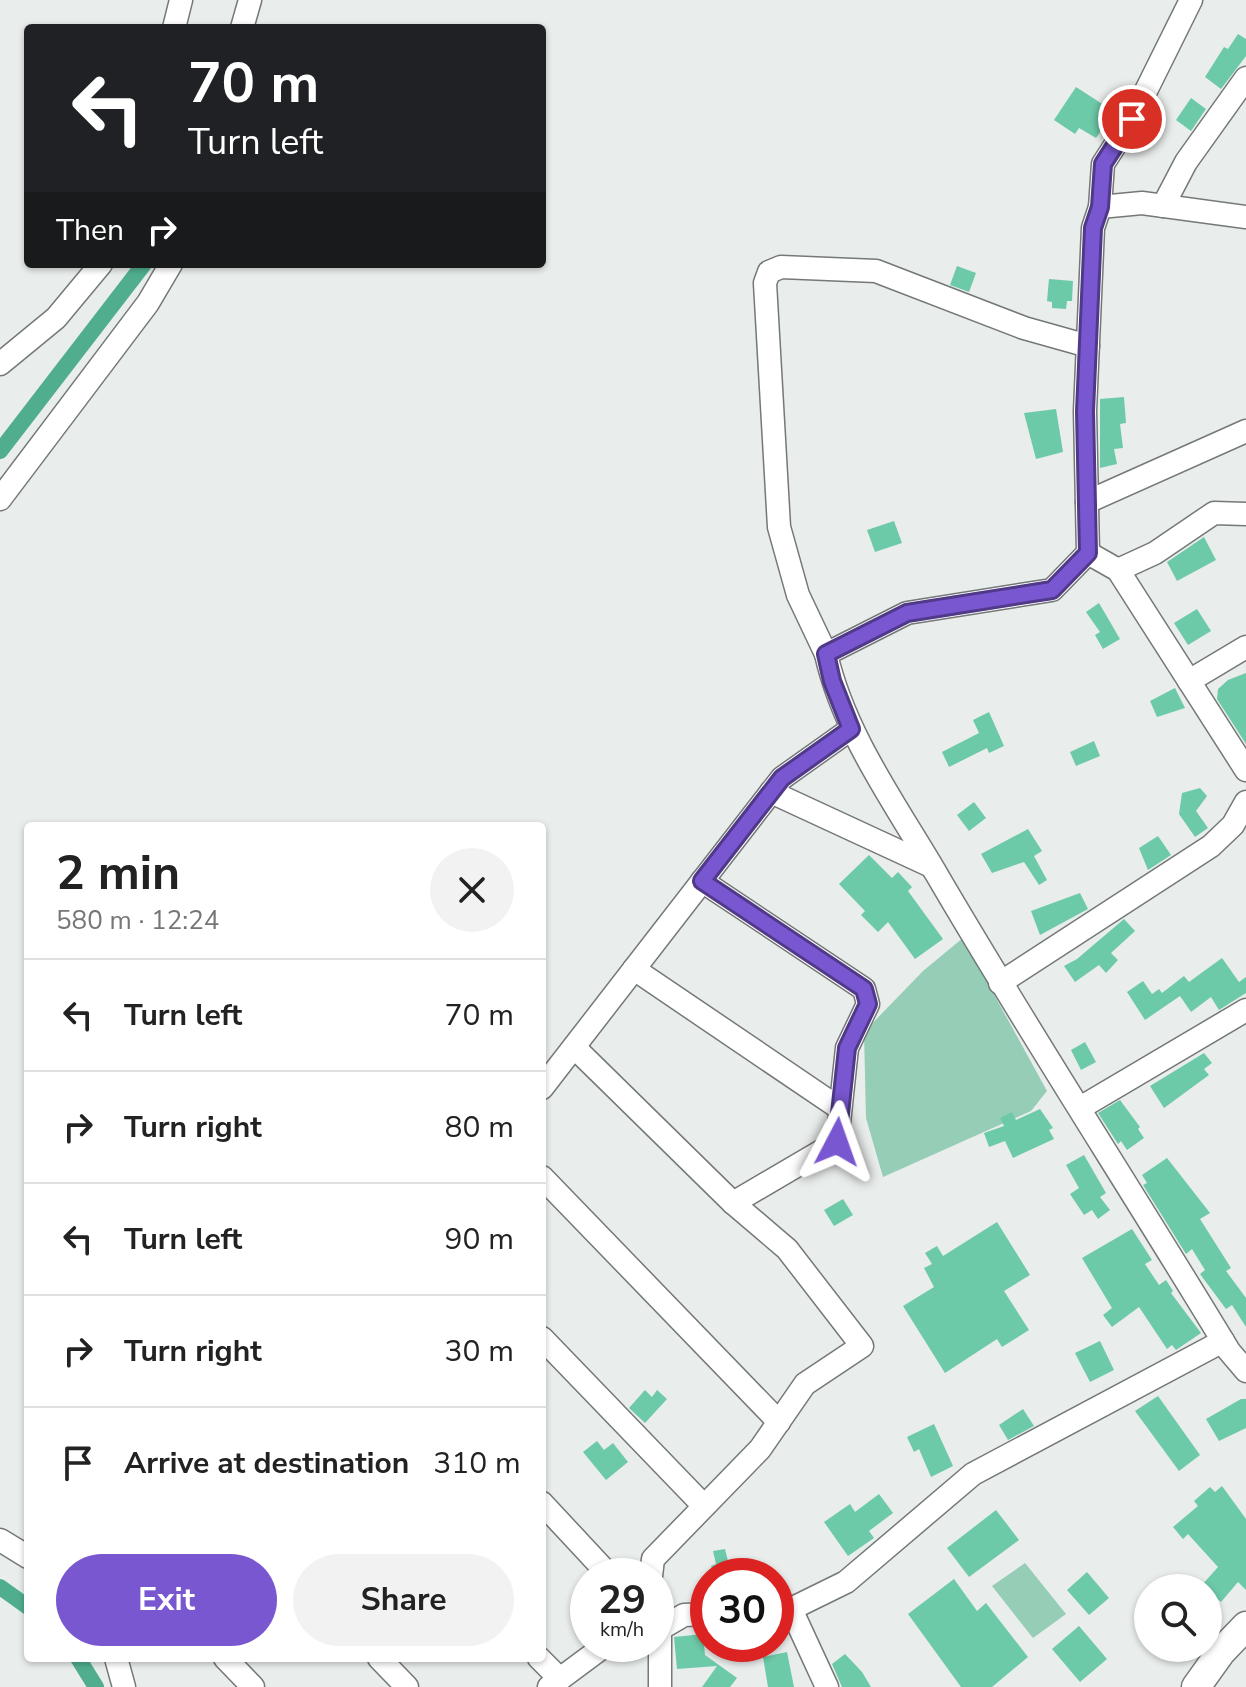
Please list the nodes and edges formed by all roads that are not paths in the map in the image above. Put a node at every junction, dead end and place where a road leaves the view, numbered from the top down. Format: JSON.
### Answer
{"nodes":[{"id":1,"x":181,"y":0,"type":"edge"},
{"id":2,"x":250,"y":0,"type":"edge"},
{"id":3,"x":1191,"y":0,"type":"edge"},
{"id":4,"x":175,"y":24,"type":"edge"},
{"id":5,"x":243,"y":24,"type":"edge"},
{"id":6,"x":1246,"y":78,"type":"edge"},
{"id":7,"x":1163,"y":206,"type":"junction"},
{"id":8,"x":1100,"y":207,"type":"junction"},
{"id":9,"x":1246,"y":217,"type":"edge"},
{"id":10,"x":98,"y":268,"type":"edge"},
{"id":11,"x":169,"y":268,"type":"edge"},
{"id":12,"x":1088,"y":346,"type":"junction"},
{"id":13,"x":0,"y":364,"type":"edge"},
{"id":14,"x":1246,"y":431,"type":"edge"},
{"id":15,"x":0,"y":499,"type":"edge"},
{"id":16,"x":1087,"y":502,"type":"junction"},
{"id":17,"x":1246,"y":514,"type":"edge"},
{"id":18,"x":1088,"y":553,"type":"junction"},
{"id":19,"x":1118,"y":570,"type":"junction"},
{"id":20,"x":1246,"y":647,"type":"edge"},
{"id":21,"x":826,"y":654,"type":"junction"},
{"id":22,"x":1189,"y":681,"type":"junction"},
{"id":23,"x":851,"y":729,"type":"junction"},
{"id":24,"x":1246,"y":770,"type":"edge"},
{"id":25,"x":771,"y":792,"type":"junction"},
{"id":26,"x":1246,"y":802,"type":"edge"},
{"id":27,"x":931,"y":866,"type":"junction"},
{"id":28,"x":702,"y":881,"type":"junction"},
{"id":29,"x":634,"y":969,"type":"junction"},
{"id":30,"x":1000,"y":983,"type":"junction"},
{"id":31,"x":1246,"y":1010,"type":"edge"},
{"id":32,"x":574,"y":1047,"type":"junction"},
{"id":33,"x":546,"y":1083,"type":"edge"},
{"id":34,"x":839,"y":1108,"type":"junction"},
{"id":35,"x":1080,"y":1108,"type":"junction"},
{"id":36,"x":546,"y":1181,"type":"edge"},
{"id":37,"x":733,"y":1203,"type":"junction"},
{"id":38,"x":546,"y":1342,"type":"edge"},
{"id":39,"x":1232,"y":1345,"type":"edge"},
{"id":40,"x":1246,"y":1371,"type":"edge"},
{"id":41,"x":779,"y":1422,"type":"junction"},
{"id":42,"x":704,"y":1506,"type":"junction"},
{"id":43,"x":546,"y":1507,"type":"edge"},
{"id":44,"x":0,"y":1540,"type":"edge"},
{"id":45,"x":24,"y":1555,"type":"edge"},
{"id":46,"x":593,"y":1558,"type":"edge"},
{"id":47,"x":654,"y":1558,"type":"edge"},
{"id":48,"x":794,"y":1605,"type":"edge"},
{"id":49,"x":1246,"y":1626,"type":"edge"},
{"id":50,"x":794,"y":1629,"type":"edge"},
{"id":51,"x":117,"y":1662,"type":"edge"},
{"id":52,"x":229,"y":1662,"type":"edge"},
{"id":53,"x":383,"y":1662,"type":"edge"},
{"id":54,"x":542,"y":1662,"type":"edge"},
{"id":55,"x":583,"y":1662,"type":"edge"},
{"id":56,"x":659,"y":1662,"type":"edge"},
{"id":57,"x":555,"y":1683,"type":"edge"},
{"id":58,"x":124,"y":1687,"type":"edge"},
{"id":59,"x":253,"y":1687,"type":"edge"},
{"id":60,"x":407,"y":1687,"type":"edge"},
{"id":61,"x":660,"y":1687,"type":"edge"},
{"id":62,"x":827,"y":1687,"type":"edge"},
{"id":63,"x":1196,"y":1687,"type":"edge"}],
"edges":[{"from":1,"to":4,"type":"street"},
{"from":2,"to":5,"type":"street"},
{"from":3,"to":8,"type":"street"},
{"from":6,"to":7,"type":"street"},
{"from":7,"to":8,"type":"street"},
{"from":7,"to":9,"type":"street"},
{"from":8,"to":12,"type":"street"},
{"from":10,"to":13,"type":"street"},
{"from":11,"to":15,"type":"street"},
{"from":12,"to":16,"type":"street"},
{"from":12,"to":21,"type":"street"},
{"from":14,"to":16,"type":"street"},
{"from":16,"to":18,"type":"street"},
{"from":17,"to":19,"type":"street"},
{"from":18,"to":19,"type":"street"},
{"from":18,"to":21,"type":"street"},
{"from":19,"to":22,"type":"street"},
{"from":20,"to":22,"type":"street"},
{"from":21,"to":23,"type":"street"},
{"from":22,"to":24,"type":"street"},
{"from":23,"to":25,"type":"street"},
{"from":23,"to":27,"type":"street"},
{"from":25,"to":27,"type":"street"},
{"from":25,"to":28,"type":"street"},
{"from":26,"to":30,"type":"street"},
{"from":27,"to":30,"type":"street"},
{"from":28,"to":29,"type":"street"},
{"from":28,"to":34,"type":"street"},
{"from":29,"to":32,"type":"street"},
{"from":29,"to":34,"type":"street"},
{"from":30,"to":35,"type":"street"},
{"from":31,"to":35,"type":"street"},
{"from":32,"to":33,"type":"street"},
{"from":32,"to":37,"type":"street"},
{"from":34,"to":37,"type":"street"},
{"from":35,"to":39,"type":"street"},
{"from":36,"to":41,"type":"street"},
{"from":37,"to":41,"type":"street"},
{"from":38,"to":42,"type":"street"},
{"from":39,"to":40,"type":"street"},
{"from":39,"to":48,"type":"street"},
{"from":41,"to":42,"type":"street"},
{"from":42,"to":47,"type":"street"},
{"from":43,"to":46,"type":"street"},
{"from":44,"to":45,"type":"street"},
{"from":49,"to":63,"type":"main road"},
{"from":50,"to":62,"type":"street"},
{"from":51,"to":58,"type":"street"},
{"from":52,"to":59,"type":"street"},
{"from":53,"to":60,"type":"street"},
{"from":54,"to":57,"type":"street"},
{"from":55,"to":57,"type":"street"},
{"from":56,"to":61,"type":"street"}]}
